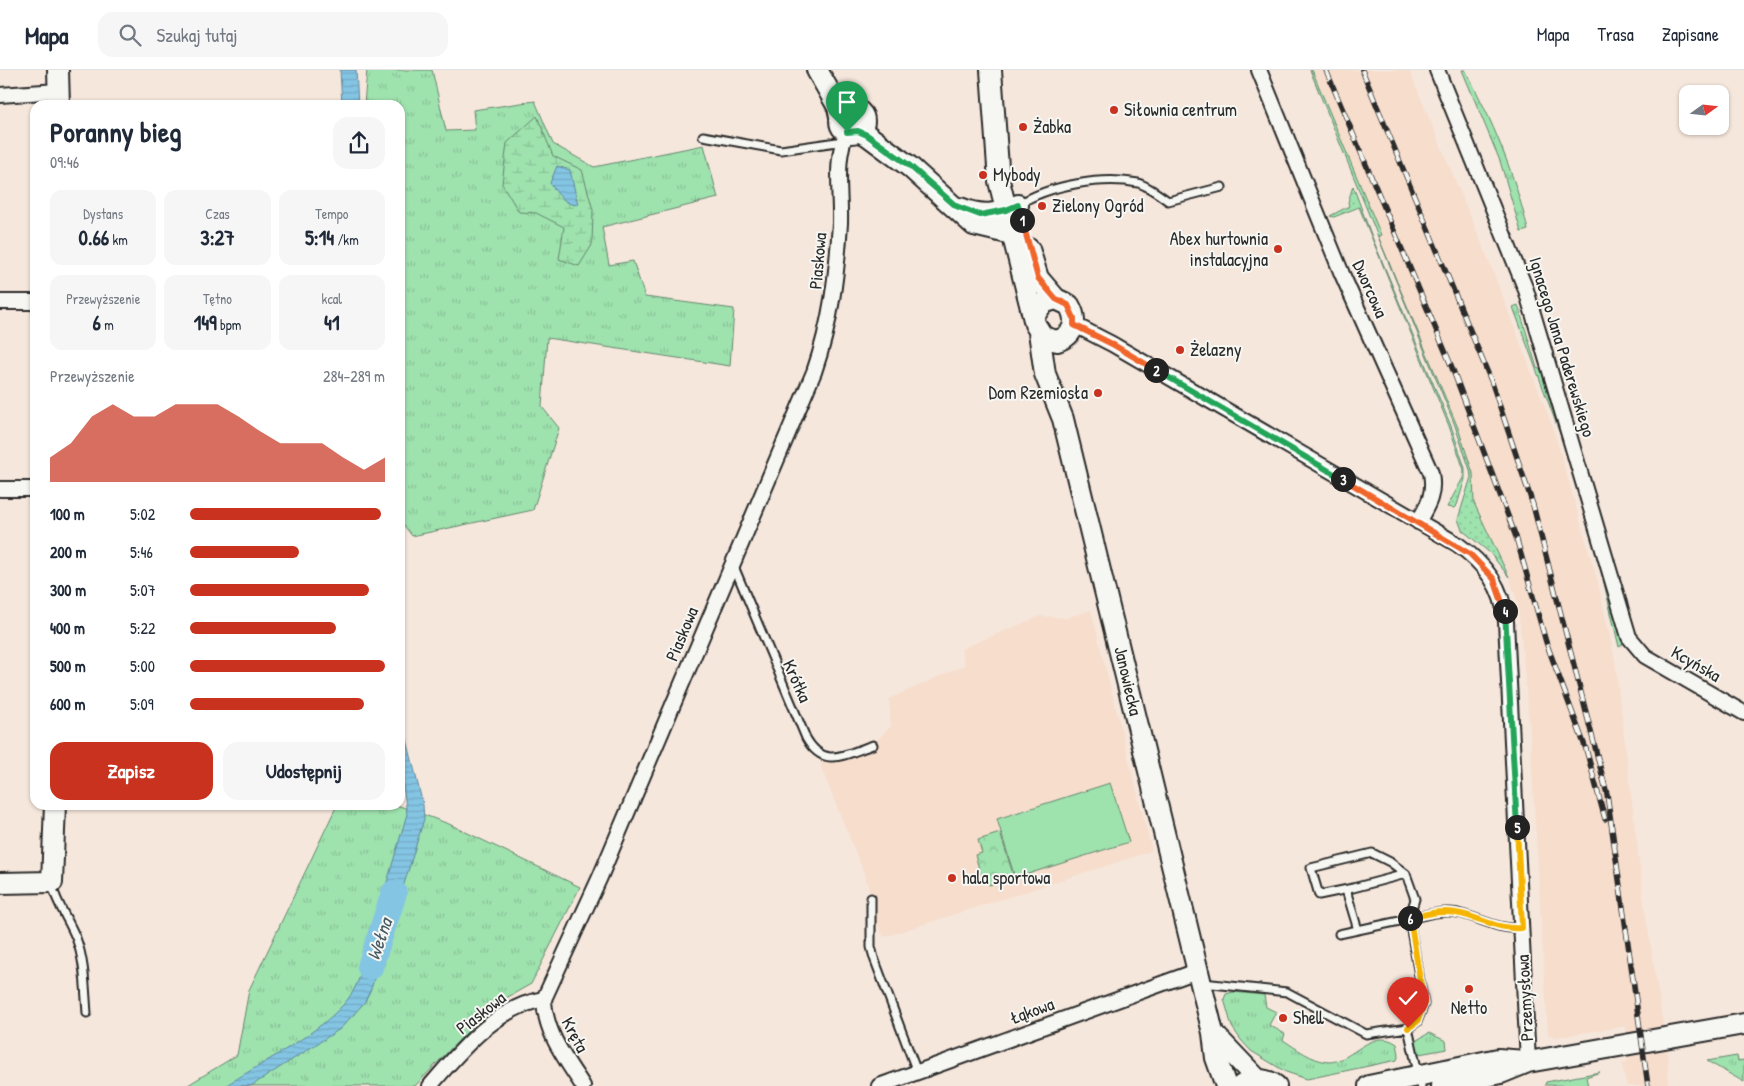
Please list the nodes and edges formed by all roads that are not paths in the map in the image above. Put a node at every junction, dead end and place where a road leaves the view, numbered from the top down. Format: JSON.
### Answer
{"nodes":[{"id":1,"x":58,"y":70,"type":"edge"},
{"id":2,"x":817,"y":70,"type":"edge"},
{"id":3,"x":825,"y":70,"type":"edge"},
{"id":4,"x":991,"y":70,"type":"edge"},
{"id":5,"x":1258,"y":70,"type":"edge"},
{"id":6,"x":1437,"y":70,"type":"edge"},
{"id":7,"x":0,"y":95,"type":"edge"},
{"id":8,"x":58,"y":98,"type":"edge"},
{"id":9,"x":851,"y":125,"type":"junction"},
{"id":10,"x":704,"y":136,"type":"dead end"},
{"id":11,"x":1222,"y":187,"type":"dead end"},
{"id":12,"x":956,"y":206,"type":"junction"},
{"id":13,"x":1012,"y":207,"type":"junction"},
{"id":14,"x":1012,"y":234,"type":"junction"},
{"id":15,"x":1056,"y":299,"type":"junction"},
{"id":16,"x":0,"y":302,"type":"edge"},
{"id":17,"x":30,"y":302,"type":"edge"},
{"id":18,"x":1037,"y":324,"type":"junction"},
{"id":19,"x":1074,"y":325,"type":"junction"},
{"id":20,"x":1057,"y":341,"type":"junction"},
{"id":21,"x":1063,"y":419,"type":"junction"},
{"id":22,"x":0,"y":489,"type":"edge"},
{"id":23,"x":30,"y":490,"type":"edge"},
{"id":24,"x":1418,"y":522,"type":"junction"},
{"id":25,"x":733,"y":563,"type":"junction"},
{"id":26,"x":1632,"y":642,"type":"joint"},
{"id":27,"x":1744,"y":713,"type":"edge"},
{"id":28,"x":873,"y":744,"type":"dead end"},
{"id":29,"x":55,"y":810,"type":"edge"},
{"id":30,"x":1406,"y":874,"type":"junction"},
{"id":31,"x":0,"y":882,"type":"edge"},
{"id":32,"x":52,"y":882,"type":"junction"},
{"id":33,"x":1346,"y":890,"type":"junction"},
{"id":34,"x":871,"y":898,"type":"dead end"},
{"id":35,"x":1409,"y":919,"type":"junction"},
{"id":36,"x":1522,"y":928,"type":"junction"},
{"id":37,"x":1358,"y":930,"type":"junction"},
{"id":38,"x":1339,"y":934,"type":"dead end"},
{"id":39,"x":1199,"y":977,"type":"junction"},
{"id":40,"x":544,"y":999,"type":"junction"},
{"id":41,"x":88,"y":1013,"type":"dead end"},
{"id":42,"x":1744,"y":1024,"type":"edge"},
{"id":43,"x":1408,"y":1028,"type":"junction"},
{"id":44,"x":1213,"y":1032,"type":"junction"},
{"id":45,"x":1528,"y":1062,"type":"junction"},
{"id":46,"x":917,"y":1072,"type":"junction"},
{"id":47,"x":1420,"y":1081,"type":"edge"},
{"id":48,"x":1258,"y":1084,"type":"edge"},
{"id":49,"x":430,"y":1086,"type":"edge"},
{"id":50,"x":583,"y":1086,"type":"edge"},
{"id":51,"x":879,"y":1086,"type":"edge"},
{"id":52,"x":1226,"y":1086,"type":"edge"},
{"id":53,"x":1369,"y":1086,"type":"edge"},
{"id":54,"x":1442,"y":1086,"type":"edge"}],
"edges":[{"from":1,"to":8,"type":"street"},
{"from":2,"to":9,"type":"street"},
{"from":3,"to":9,"type":"street"},
{"from":4,"to":13,"type":"street"},
{"from":5,"to":24,"type":"street","name":"Dworcowa"},
{"from":6,"to":26,"type":"street","name":"Ignacego Jana Paderewskiego"},
{"from":7,"to":8,"type":"street"},
{"from":9,"to":10,"type":"lane"},
{"from":9,"to":12,"type":"street"},
{"from":9,"to":25,"type":"street","name":"Piaskowa"},
{"from":11,"to":13,"type":"lane"},
{"from":12,"to":13,"type":"street"},
{"from":12,"to":14,"type":"street"},
{"from":13,"to":14,"type":"street","name":"Janowiecka"},
{"from":13,"to":15,"type":"street"},
{"from":14,"to":18,"type":"street","name":"Janowiecka"},
{"from":15,"to":18,"type":"street"},
{"from":15,"to":19,"type":"street"},
{"from":16,"to":17,"type":"street"},
{"from":18,"to":20,"type":"street"},
{"from":18,"to":21,"type":"street","name":"Janowiecka"},
{"from":19,"to":20,"type":"street"},
{"from":19,"to":24,"type":"street","name":"Przemysłowa"},
{"from":20,"to":21,"type":"street"},
{"from":21,"to":39,"type":"street","name":"Janowiecka"},
{"from":22,"to":23,"type":"street"},
{"from":24,"to":36,"type":"street","name":"Przemysłowa"},
{"from":25,"to":28,"type":"lane","name":"Krótka"},
{"from":25,"to":40,"type":"street","name":"Piaskowa"},
{"from":26,"to":27,"type":"street","name":"Kcyńska"},
{"from":29,"to":32,"type":"street"},
{"from":30,"to":33,"type":"lane"},
{"from":30,"to":33,"type":"lane"},
{"from":30,"to":35,"type":"lane"},
{"from":31,"to":32,"type":"street"},
{"from":32,"to":41,"type":"lane"},
{"from":33,"to":37,"type":"lane"},
{"from":34,"to":46,"type":"lane"},
{"from":35,"to":36,"type":"lane"},
{"from":35,"to":37,"type":"lane"},
{"from":35,"to":43,"type":"lane"},
{"from":36,"to":45,"type":"street","name":"Przemysłowa"},
{"from":37,"to":38,"type":"lane"},
{"from":39,"to":43,"type":"lane"},
{"from":39,"to":44,"type":"street","name":"Janowiecka"},
{"from":39,"to":46,"type":"street","name":"Łąkowa"},
{"from":40,"to":49,"type":"street","name":"Piaskowa"},
{"from":40,"to":50,"type":"street","name":"Kręta"},
{"from":42,"to":45,"type":"street","name":"Przemysłowa"},
{"from":43,"to":47,"type":"lane"},
{"from":44,"to":48,"type":"street","name":"Janowiecka"},
{"from":44,"to":52,"type":"street","name":"Janowiecka"},
{"from":45,"to":47,"type":"street"},
{"from":45,"to":54,"type":"street"},
{"from":46,"to":51,"type":"street","name":"Łąkowa"},
{"from":47,"to":53,"type":"street"}]}
